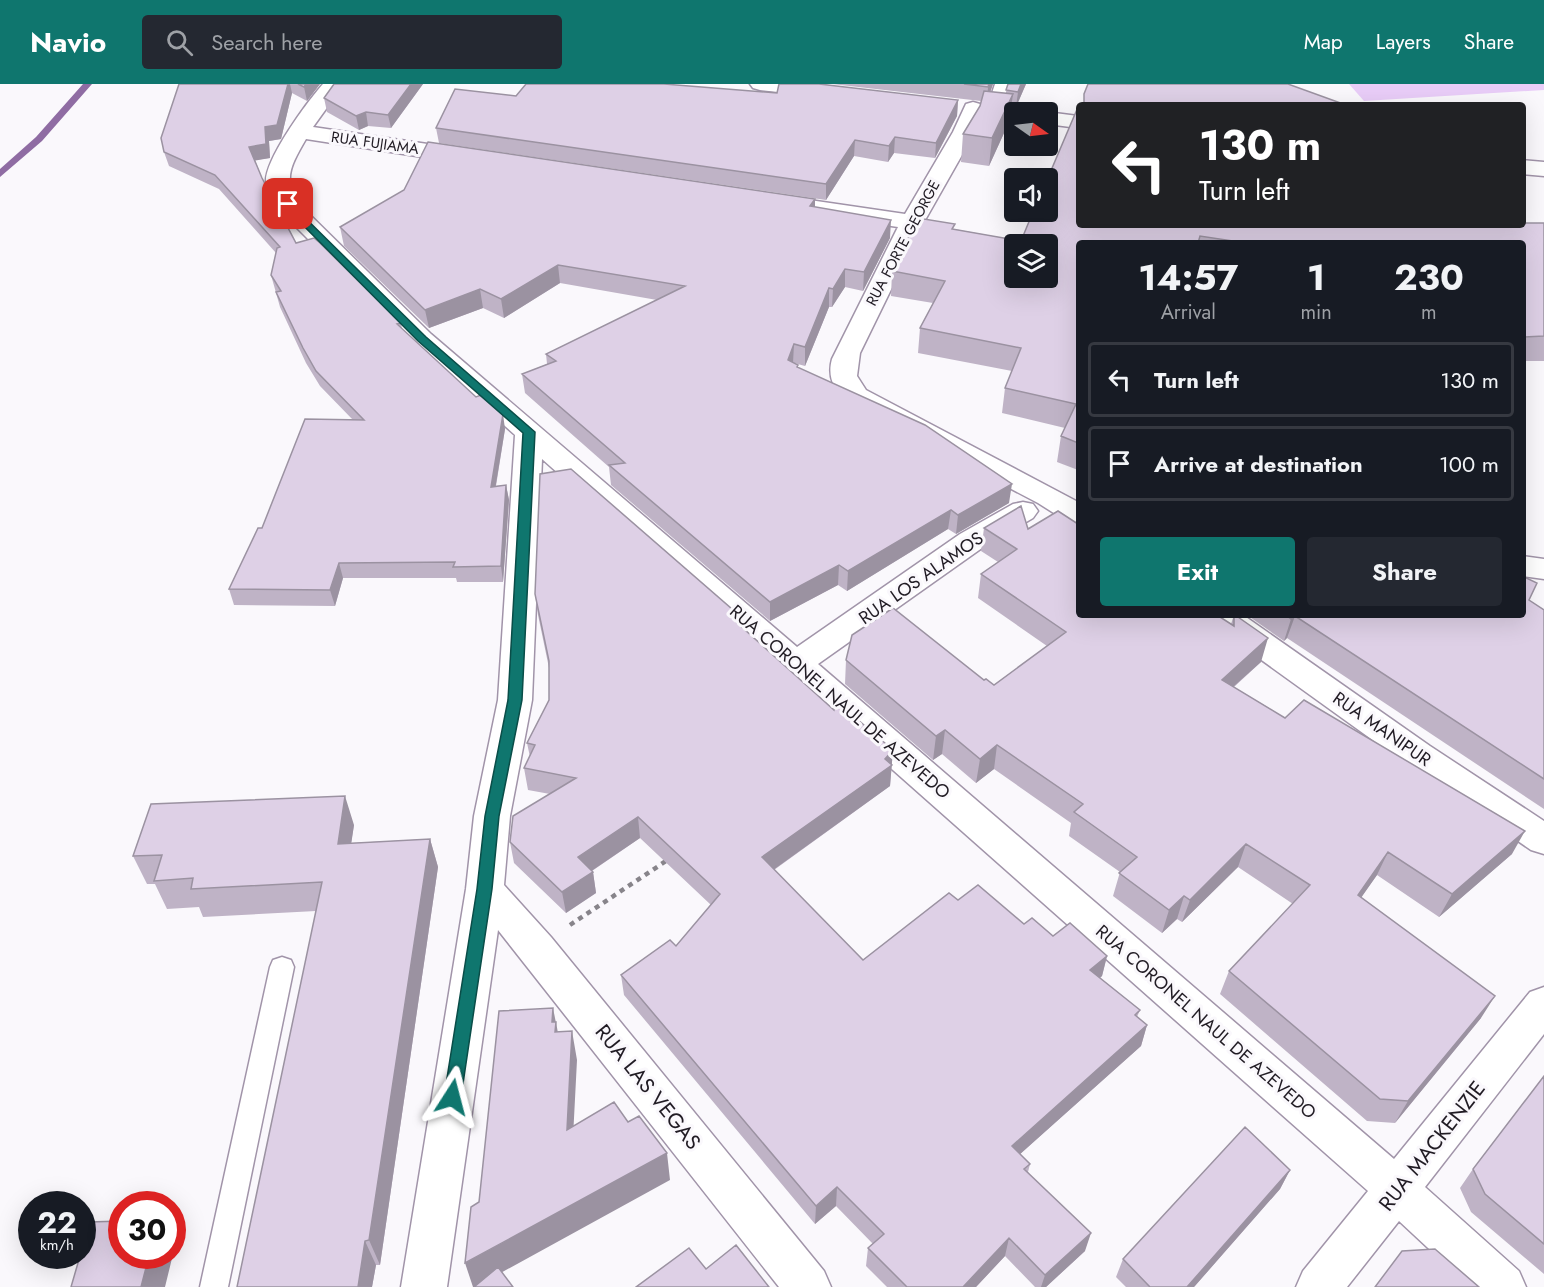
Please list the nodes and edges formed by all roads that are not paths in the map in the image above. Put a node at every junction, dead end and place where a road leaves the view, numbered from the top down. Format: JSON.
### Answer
{"nodes":[{"id":1,"x":334,"y":84,"type":"edge"},
{"id":2,"x":760,"y":84,"type":"edge"},
{"id":3,"x":1002,"y":84,"type":"edge"},
{"id":4,"x":843,"y":93,"type":"edge"},
{"id":5,"x":950,"y":106,"type":"edge"},
{"id":6,"x":994,"y":111,"type":"edge"},
{"id":7,"x":1058,"y":119,"type":"edge"},
{"id":8,"x":1076,"y":122,"type":"edge"},
{"id":9,"x":301,"y":132,"type":"junction"},
{"id":10,"x":486,"y":160,"type":"edge"},
{"id":11,"x":1526,"y":167,"type":"edge"},
{"id":12,"x":1544,"y":169,"type":"edge"},
{"id":13,"x":770,"y":201,"type":"edge"},
{"id":14,"x":912,"y":222,"type":"junction"},
{"id":15,"x":529,"y":432,"type":"junction"},
{"id":16,"x":1048,"y":496,"type":"junction"},
{"id":17,"x":1076,"y":514,"type":"edge"},
{"id":18,"x":1526,"y":567,"type":"edge"},
{"id":19,"x":1544,"y":569,"type":"edge"},
{"id":20,"x":1225,"y":618,"type":"edge"},
{"id":21,"x":797,"y":663,"type":"junction"},
{"id":22,"x":1544,"y":840,"type":"edge"},
{"id":23,"x":485,"y":889,"type":"junction"},
{"id":24,"x":282,"y":967,"type":"dead end"},
{"id":25,"x":1544,"y":1004,"type":"edge"},
{"id":26,"x":1396,"y":1192,"type":"junction"},
{"id":27,"x":214,"y":1287,"type":"edge"},
{"id":28,"x":424,"y":1287,"type":"edge"},
{"id":29,"x":808,"y":1287,"type":"edge"},
{"id":30,"x":1319,"y":1287,"type":"edge"},
{"id":31,"x":1503,"y":1287,"type":"edge"}],
"edges":[{"from":1,"to":9,"type":"street","name":"RUA CORONEL NAUL DE AZEVEDO"},
{"from":2,"to":4,"type":"street"},
{"from":3,"to":6,"type":"lane"},
{"from":5,"to":6,"type":"street"},
{"from":6,"to":14,"type":"street","name":"RUA FORTE GEORGE"},
{"from":7,"to":8,"type":"street"},
{"from":9,"to":10,"type":"street","name":"RUA FUJIAMA"},
{"from":9,"to":15,"type":"street","name":"RUA CORONEL NAUL DE AZEVEDO"},
{"from":11,"to":12,"type":"street"},
{"from":13,"to":14,"type":"street"},
{"from":14,"to":16,"type":"street","name":"RUA FORTE GEORGE"},
{"from":15,"to":21,"type":"street","name":"RUA CORONEL NAUL DE AZEVEDO"},
{"from":15,"to":23,"type":"street"},
{"from":16,"to":17,"type":"street"},
{"from":16,"to":21,"type":"street","name":"RUA LOS ALAMOS"},
{"from":18,"to":19,"type":"street"},
{"from":20,"to":22,"type":"street","name":"RUA MANIPUR"},
{"from":21,"to":26,"type":"street","name":"RUA CORONEL NAUL DE AZEVEDO"},
{"from":23,"to":28,"type":"street"},
{"from":23,"to":29,"type":"street","name":"RUA LAS VEGAS"},
{"from":24,"to":27,"type":"lane"},
{"from":25,"to":26,"type":"street","name":"RUA MACKENZIE"},
{"from":26,"to":30,"type":"street","name":"RUA MACKENZIE"},
{"from":26,"to":31,"type":"street","name":"RUA CORONEL NAUL DE AZEVEDO"}]}
